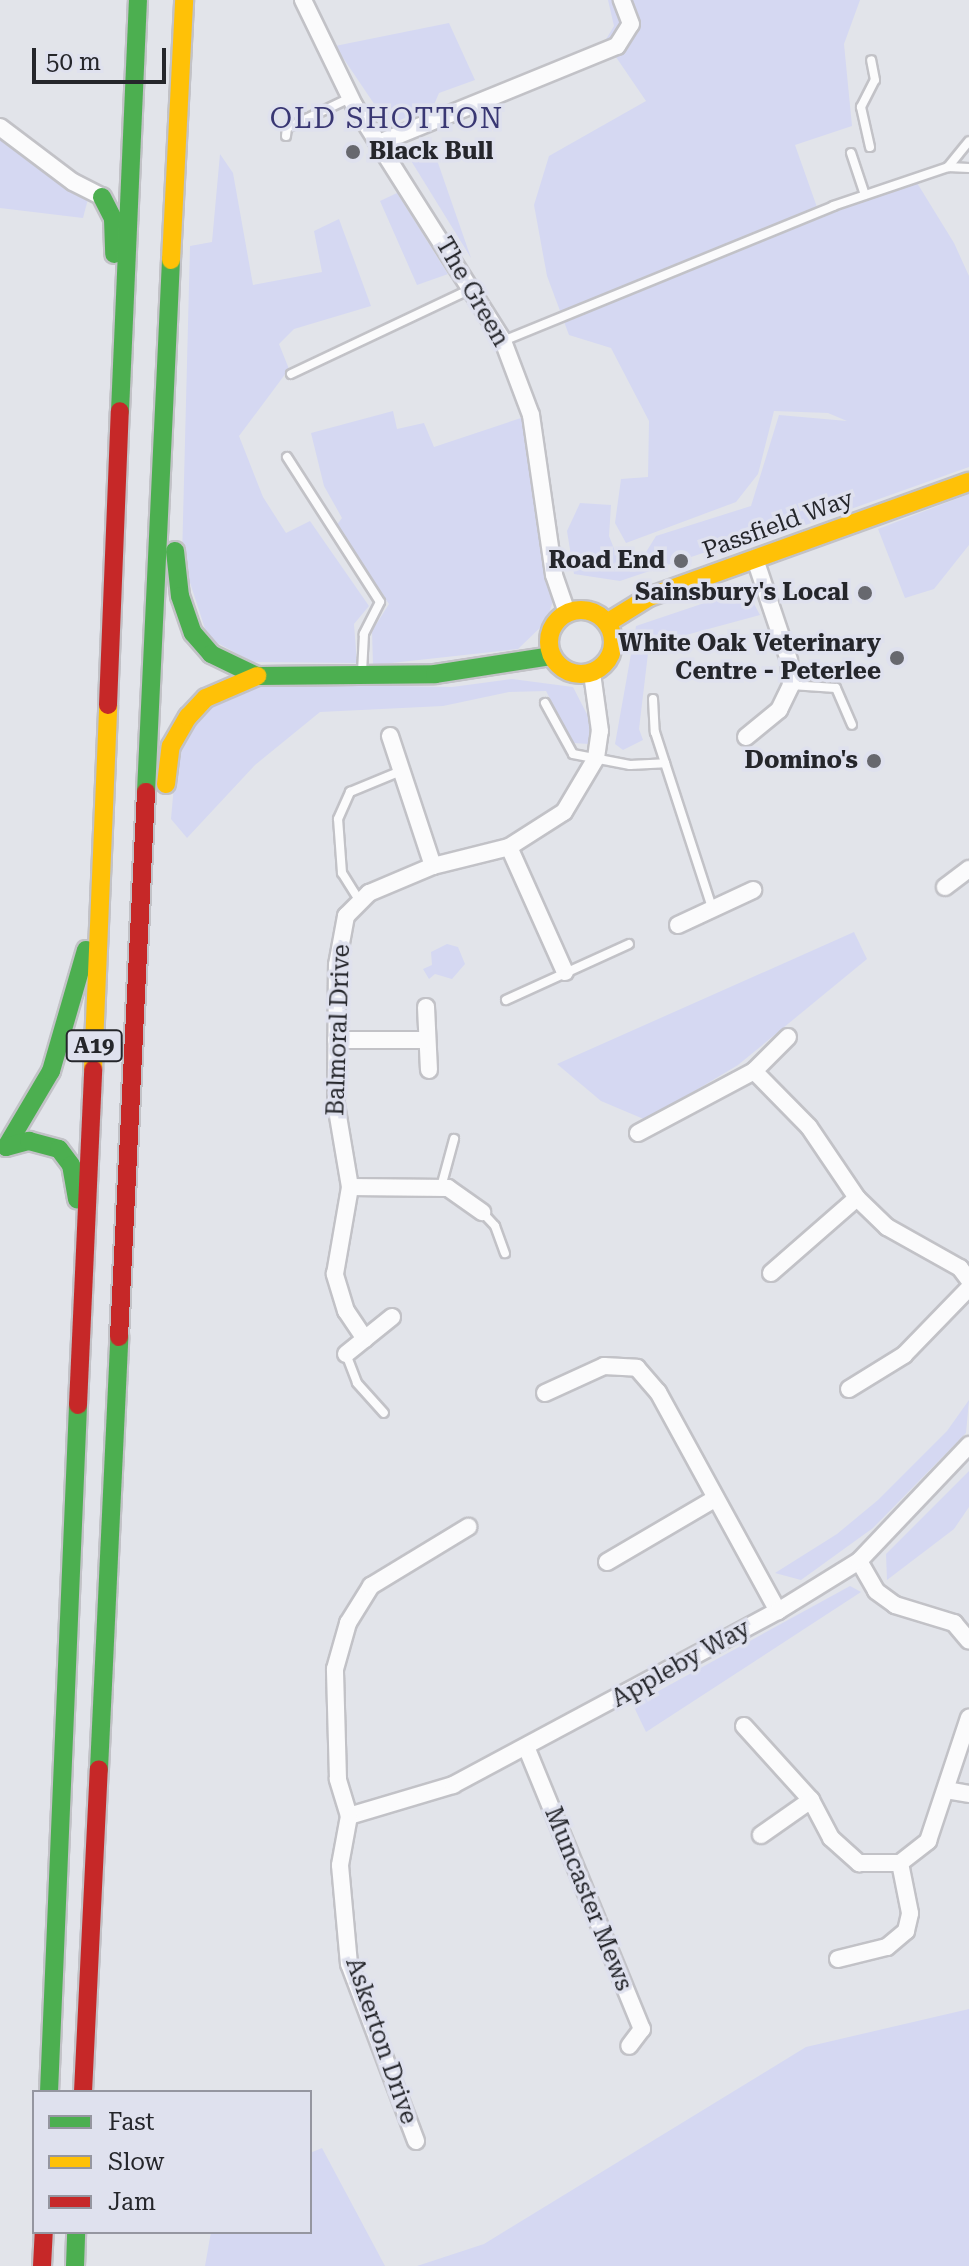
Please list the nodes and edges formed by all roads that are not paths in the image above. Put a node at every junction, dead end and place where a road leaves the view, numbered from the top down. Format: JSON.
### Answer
{"nodes":[{"id":1,"x":138,"y":0,"type":"edge"},
{"id":2,"x":184,"y":0,"type":"edge"},
{"id":3,"x":303,"y":0,"type":"edge"},
{"id":4,"x":622,"y":0,"type":"edge"},
{"id":5,"x":871,"y":60,"type":"dead end"},
{"id":6,"x":350,"y":98,"type":"junction"},
{"id":7,"x":0,"y":127,"type":"edge"},
{"id":8,"x":286,"y":136,"type":"dead end"},
{"id":9,"x":969,"y":141,"type":"edge"},
{"id":10,"x":379,"y":143,"type":"junction"},
{"id":11,"x":870,"y":147,"type":"dead end"},
{"id":12,"x":851,"y":153,"type":"dead end"},
{"id":13,"x":948,"y":167,"type":"junction"},
{"id":14,"x":969,"y":168,"type":"edge"},
{"id":15,"x":865,"y":195,"type":"junction"},
{"id":16,"x":102,"y":197,"type":"joint"},
{"id":17,"x":473,"y":287,"type":"junction"},
{"id":18,"x":503,"y":341,"type":"junction"},
{"id":19,"x":126,"y":359,"type":"junction"},
{"id":20,"x":291,"y":374,"type":"dead end"},
{"id":21,"x":170,"y":377,"type":"junction"},
{"id":22,"x":287,"y":457,"type":"dead end"},
{"id":23,"x":969,"y":482,"type":"edge"},
{"id":24,"x":755,"y":559,"type":"junction"},
{"id":25,"x":567,"y":612,"type":"junction"},
{"id":26,"x":607,"y":623,"type":"junction"},
{"id":27,"x":551,"y":656,"type":"junction"},
{"id":28,"x":592,"y":673,"type":"junction"},
{"id":29,"x":257,"y":676,"type":"junction"},
{"id":30,"x":362,"y":677,"type":"junction"},
{"id":31,"x":791,"y":685,"type":"junction"},
{"id":32,"x":653,"y":699,"type":"dead end"},
{"id":33,"x":545,"y":703,"type":"dead end"},
{"id":34,"x":852,"y":725,"type":"dead end"},
{"id":35,"x":390,"y":736,"type":"dead end"},
{"id":36,"x":746,"y":737,"type":"dead end"},
{"id":37,"x":596,"y":758,"type":"junction"},
{"id":38,"x":665,"y":763,"type":"junction"},
{"id":39,"x":403,"y":771,"type":"junction"},
{"id":40,"x":509,"y":847,"type":"junction"},
{"id":41,"x":433,"y":866,"type":"junction"},
{"id":42,"x":969,"y":869,"type":"edge"},
{"id":43,"x":945,"y":887,"type":"dead end"},
{"id":44,"x":101,"y":888,"type":"junction"},
{"id":45,"x":753,"y":890,"type":"dead end"},
{"id":46,"x":359,"y":900,"type":"junction"},
{"id":47,"x":712,"y":908,"type":"junction"},
{"id":48,"x":141,"y":925,"type":"junction"},
{"id":49,"x":678,"y":925,"type":"dead end"},
{"id":50,"x":629,"y":944,"type":"dead end"},
{"id":51,"x":565,"y":972,"type":"junction"},
{"id":52,"x":506,"y":1000,"type":"dead end"},
{"id":53,"x":426,"y":1007,"type":"dead end"},
{"id":54,"x":788,"y":1037,"type":"dead end"},
{"id":55,"x":336,"y":1040,"type":"junction"},
{"id":56,"x":424,"y":1040,"type":"junction"},
{"id":57,"x":429,"y":1070,"type":"dead end"},
{"id":58,"x":754,"y":1071,"type":"junction"},
{"id":59,"x":638,"y":1133,"type":"dead end"},
{"id":60,"x":454,"y":1139,"type":"dead end"},
{"id":61,"x":3,"y":1153,"type":"edge"},
{"id":62,"x":350,"y":1187,"type":"junction"},
{"id":63,"x":440,"y":1188,"type":"junction"},
{"id":64,"x":857,"y":1198,"type":"junction"},
{"id":65,"x":482,"y":1212,"type":"joint"},
{"id":66,"x":85,"y":1243,"type":"junction"},
{"id":67,"x":505,"y":1253,"type":"dead end"},
{"id":68,"x":771,"y":1273,"type":"dead end"},
{"id":69,"x":969,"y":1280,"type":"edge"},
{"id":70,"x":969,"y":1288,"type":"edge"},
{"id":71,"x":392,"y":1317,"type":"dead end"},
{"id":72,"x":365,"y":1339,"type":"junction"},
{"id":73,"x":346,"y":1354,"type":"joint"},
{"id":74,"x":849,"y":1389,"type":"dead end"},
{"id":75,"x":545,"y":1393,"type":"dead end"},
{"id":76,"x":384,"y":1413,"type":"dead end"},
{"id":77,"x":969,"y":1445,"type":"edge"},
{"id":78,"x":716,"y":1498,"type":"junction"},
{"id":79,"x":468,"y":1527,"type":"dead end"},
{"id":80,"x":859,"y":1561,"type":"junction"},
{"id":81,"x":607,"y":1562,"type":"dead end"},
{"id":82,"x":778,"y":1611,"type":"junction"},
{"id":83,"x":969,"y":1641,"type":"edge"},
{"id":84,"x":969,"y":1718,"type":"edge"},
{"id":85,"x":744,"y":1726,"type":"dead end"},
{"id":86,"x":527,"y":1749,"type":"junction"},
{"id":87,"x":946,"y":1790,"type":"junction"},
{"id":88,"x":969,"y":1794,"type":"edge"},
{"id":89,"x":811,"y":1800,"type":"junction"},
{"id":90,"x":349,"y":1816,"type":"junction"},
{"id":91,"x":761,"y":1835,"type":"dead end"},
{"id":92,"x":900,"y":1863,"type":"junction"},
{"id":93,"x":838,"y":1959,"type":"dead end"},
{"id":94,"x":629,"y":2046,"type":"dead end"},
{"id":95,"x":49,"y":2090,"type":"edge"},
{"id":96,"x":83,"y":2090,"type":"edge"},
{"id":97,"x":416,"y":2141,"type":"dead end"},
{"id":98,"x":44,"y":2234,"type":"edge"},
{"id":99,"x":76,"y":2234,"type":"edge"},
{"id":100,"x":42,"y":2266,"type":"edge"},
{"id":101,"x":75,"y":2266,"type":"edge"}],
"edges":[{"from":1,"to":19,"type":"main road","number":"A19"},
{"from":2,"to":21,"type":"main road","number":"A19"},
{"from":3,"to":6,"type":"street","name":"The Green"},
{"from":4,"to":10,"type":"street"},
{"from":5,"to":11,"type":"lane"},
{"from":6,"to":8,"type":"lane"},
{"from":6,"to":10,"type":"street","name":"The Green"},
{"from":7,"to":16,"type":"street"},
{"from":9,"to":13,"type":"lane"},
{"from":10,"to":17,"type":"street","name":"The Green"},
{"from":12,"to":15,"type":"lane"},
{"from":13,"to":14,"type":"lane"},
{"from":13,"to":15,"type":"lane"},
{"from":15,"to":18,"type":"lane"},
{"from":16,"to":19,"type":"main road"},
{"from":17,"to":18,"type":"street","name":"The Green"},
{"from":17,"to":20,"type":"lane"},
{"from":18,"to":25,"type":"street","name":"The Green"},
{"from":19,"to":44,"type":"main road","number":"A19"},
{"from":21,"to":29,"type":"main road"},
{"from":21,"to":48,"type":"main road","number":"A19"},
{"from":22,"to":30,"type":"lane"},
{"from":23,"to":24,"type":"main road","name":"Passfield Way"},
{"from":24,"to":26,"type":"main road","name":"Passfield Way"},
{"from":24,"to":31,"type":"street"},
{"from":25,"to":26,"type":"main road"},
{"from":25,"to":27,"type":"main road"},
{"from":26,"to":28,"type":"main road"},
{"from":27,"to":28,"type":"main road"},
{"from":27,"to":30,"type":"main road"},
{"from":28,"to":37,"type":"street"},
{"from":29,"to":30,"type":"main road"},
{"from":29,"to":48,"type":"main road"},
{"from":31,"to":34,"type":"lane"},
{"from":31,"to":36,"type":"street"},
{"from":32,"to":38,"type":"lane"},
{"from":33,"to":37,"type":"lane"},
{"from":35,"to":39,"type":"street"},
{"from":37,"to":38,"type":"lane"},
{"from":37,"to":40,"type":"street"},
{"from":38,"to":47,"type":"lane"},
{"from":39,"to":41,"type":"street"},
{"from":39,"to":46,"type":"lane"},
{"from":40,"to":41,"type":"street"},
{"from":40,"to":51,"type":"street"},
{"from":41,"to":46,"type":"street"},
{"from":42,"to":43,"type":"street"},
{"from":44,"to":61,"type":"main road"},
{"from":44,"to":66,"type":"main road","number":"A19"},
{"from":45,"to":47,"type":"street"},
{"from":46,"to":55,"type":"street","name":"Balmoral Drive"},
{"from":47,"to":49,"type":"street"},
{"from":48,"to":96,"type":"main road","number":"A19"},
{"from":50,"to":51,"type":"lane"},
{"from":51,"to":52,"type":"lane"},
{"from":53,"to":56,"type":"street"},
{"from":54,"to":58,"type":"street"},
{"from":55,"to":56,"type":"street"},
{"from":55,"to":62,"type":"street","name":"Balmoral Drive"},
{"from":56,"to":57,"type":"street"},
{"from":58,"to":59,"type":"street"},
{"from":58,"to":64,"type":"street"},
{"from":60,"to":63,"type":"lane"},
{"from":61,"to":66,"type":"main road"},
{"from":62,"to":63,"type":"street"},
{"from":62,"to":72,"type":"street","name":"Balmoral Drive"},
{"from":63,"to":65,"type":"street"},
{"from":64,"to":68,"type":"street"},
{"from":64,"to":69,"type":"street"},
{"from":65,"to":67,"type":"lane"},
{"from":66,"to":95,"type":"main road","number":"A19"},
{"from":70,"to":74,"type":"street"},
{"from":71,"to":72,"type":"street"},
{"from":72,"to":73,"type":"street"},
{"from":73,"to":76,"type":"lane"},
{"from":75,"to":78,"type":"street"},
{"from":77,"to":80,"type":"street","name":"Appleby Way"},
{"from":78,"to":81,"type":"street"},
{"from":78,"to":82,"type":"street"},
{"from":79,"to":90,"type":"street","name":"Askerton Drive"},
{"from":80,"to":82,"type":"street","name":"Appleby Way"},
{"from":80,"to":83,"type":"street"},
{"from":82,"to":86,"type":"street","name":"Appleby Way"},
{"from":84,"to":87,"type":"street"},
{"from":85,"to":89,"type":"street"},
{"from":86,"to":90,"type":"street","name":"Appleby Way"},
{"from":86,"to":94,"type":"street","name":"Muncaster Mews"},
{"from":87,"to":88,"type":"street"},
{"from":87,"to":92,"type":"street"},
{"from":89,"to":91,"type":"street"},
{"from":89,"to":92,"type":"street"},
{"from":90,"to":97,"type":"street","name":"Askerton Drive"},
{"from":92,"to":93,"type":"street"},
{"from":98,"to":100,"type":"main road"},
{"from":99,"to":101,"type":"main road"}]}
